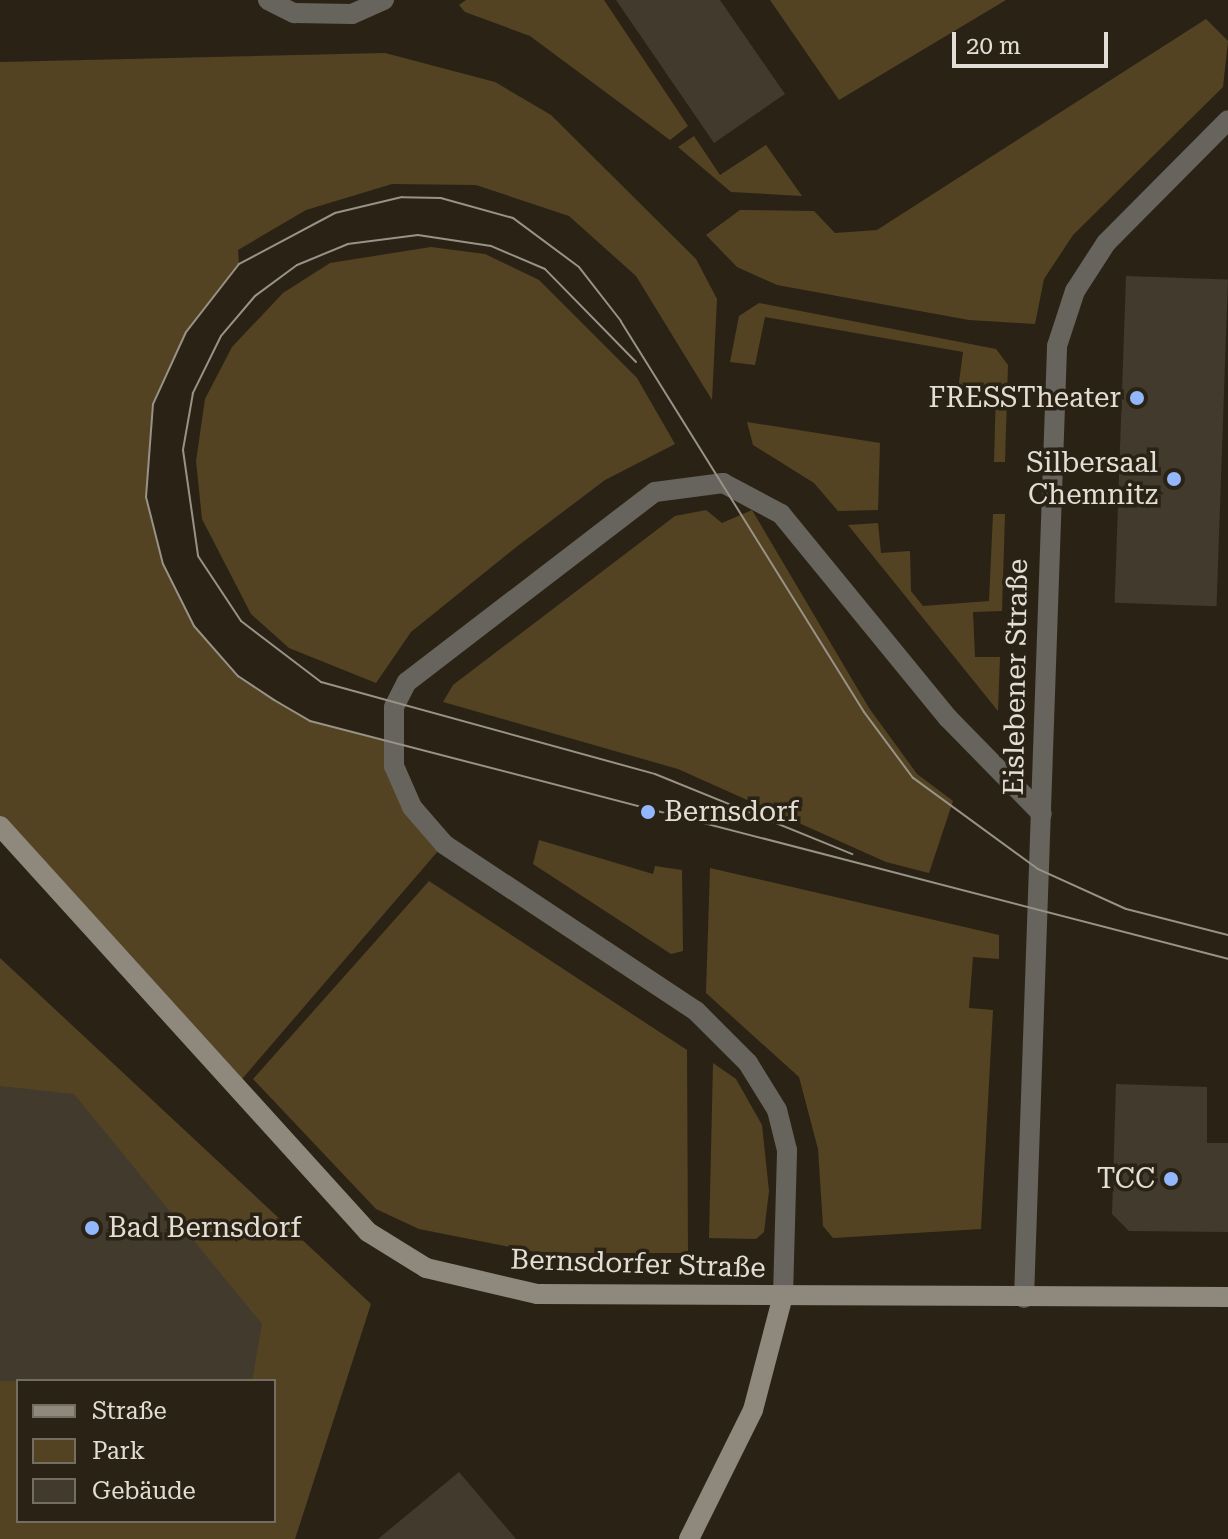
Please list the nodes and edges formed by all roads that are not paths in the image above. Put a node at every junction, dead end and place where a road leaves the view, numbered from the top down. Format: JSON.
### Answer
{"nodes":[{"id":1,"x":268,"y":0,"type":"edge"},
{"id":2,"x":384,"y":0,"type":"edge"},
{"id":3,"x":1228,"y":120,"type":"edge"},
{"id":4,"x":1042,"y":814,"type":"junction"},
{"id":5,"x":0,"y":826,"type":"edge"},
{"id":6,"x":783,"y":1296,"type":"junction"},
{"id":7,"x":1228,"y":1297,"type":"edge"},
{"id":8,"x":1024,"y":1298,"type":"junction"},
{"id":9,"x":689,"y":1539,"type":"edge"}],
"edges":[{"from":1,"to":2,"type":"street"},
{"from":3,"to":4,"type":"street","name":"Eislebener Straße"},
{"from":4,"to":6,"type":"street"},
{"from":4,"to":8,"type":"street","name":"Eislebener Straße"},
{"from":5,"to":6,"type":"street","name":"Bernsdorfer Straße"},
{"from":6,"to":8,"type":"street","name":"Bernsdorfer Straße"},
{"from":6,"to":9,"type":"street"},
{"from":7,"to":8,"type":"street","name":"Bernsdorfer Straße"}]}
